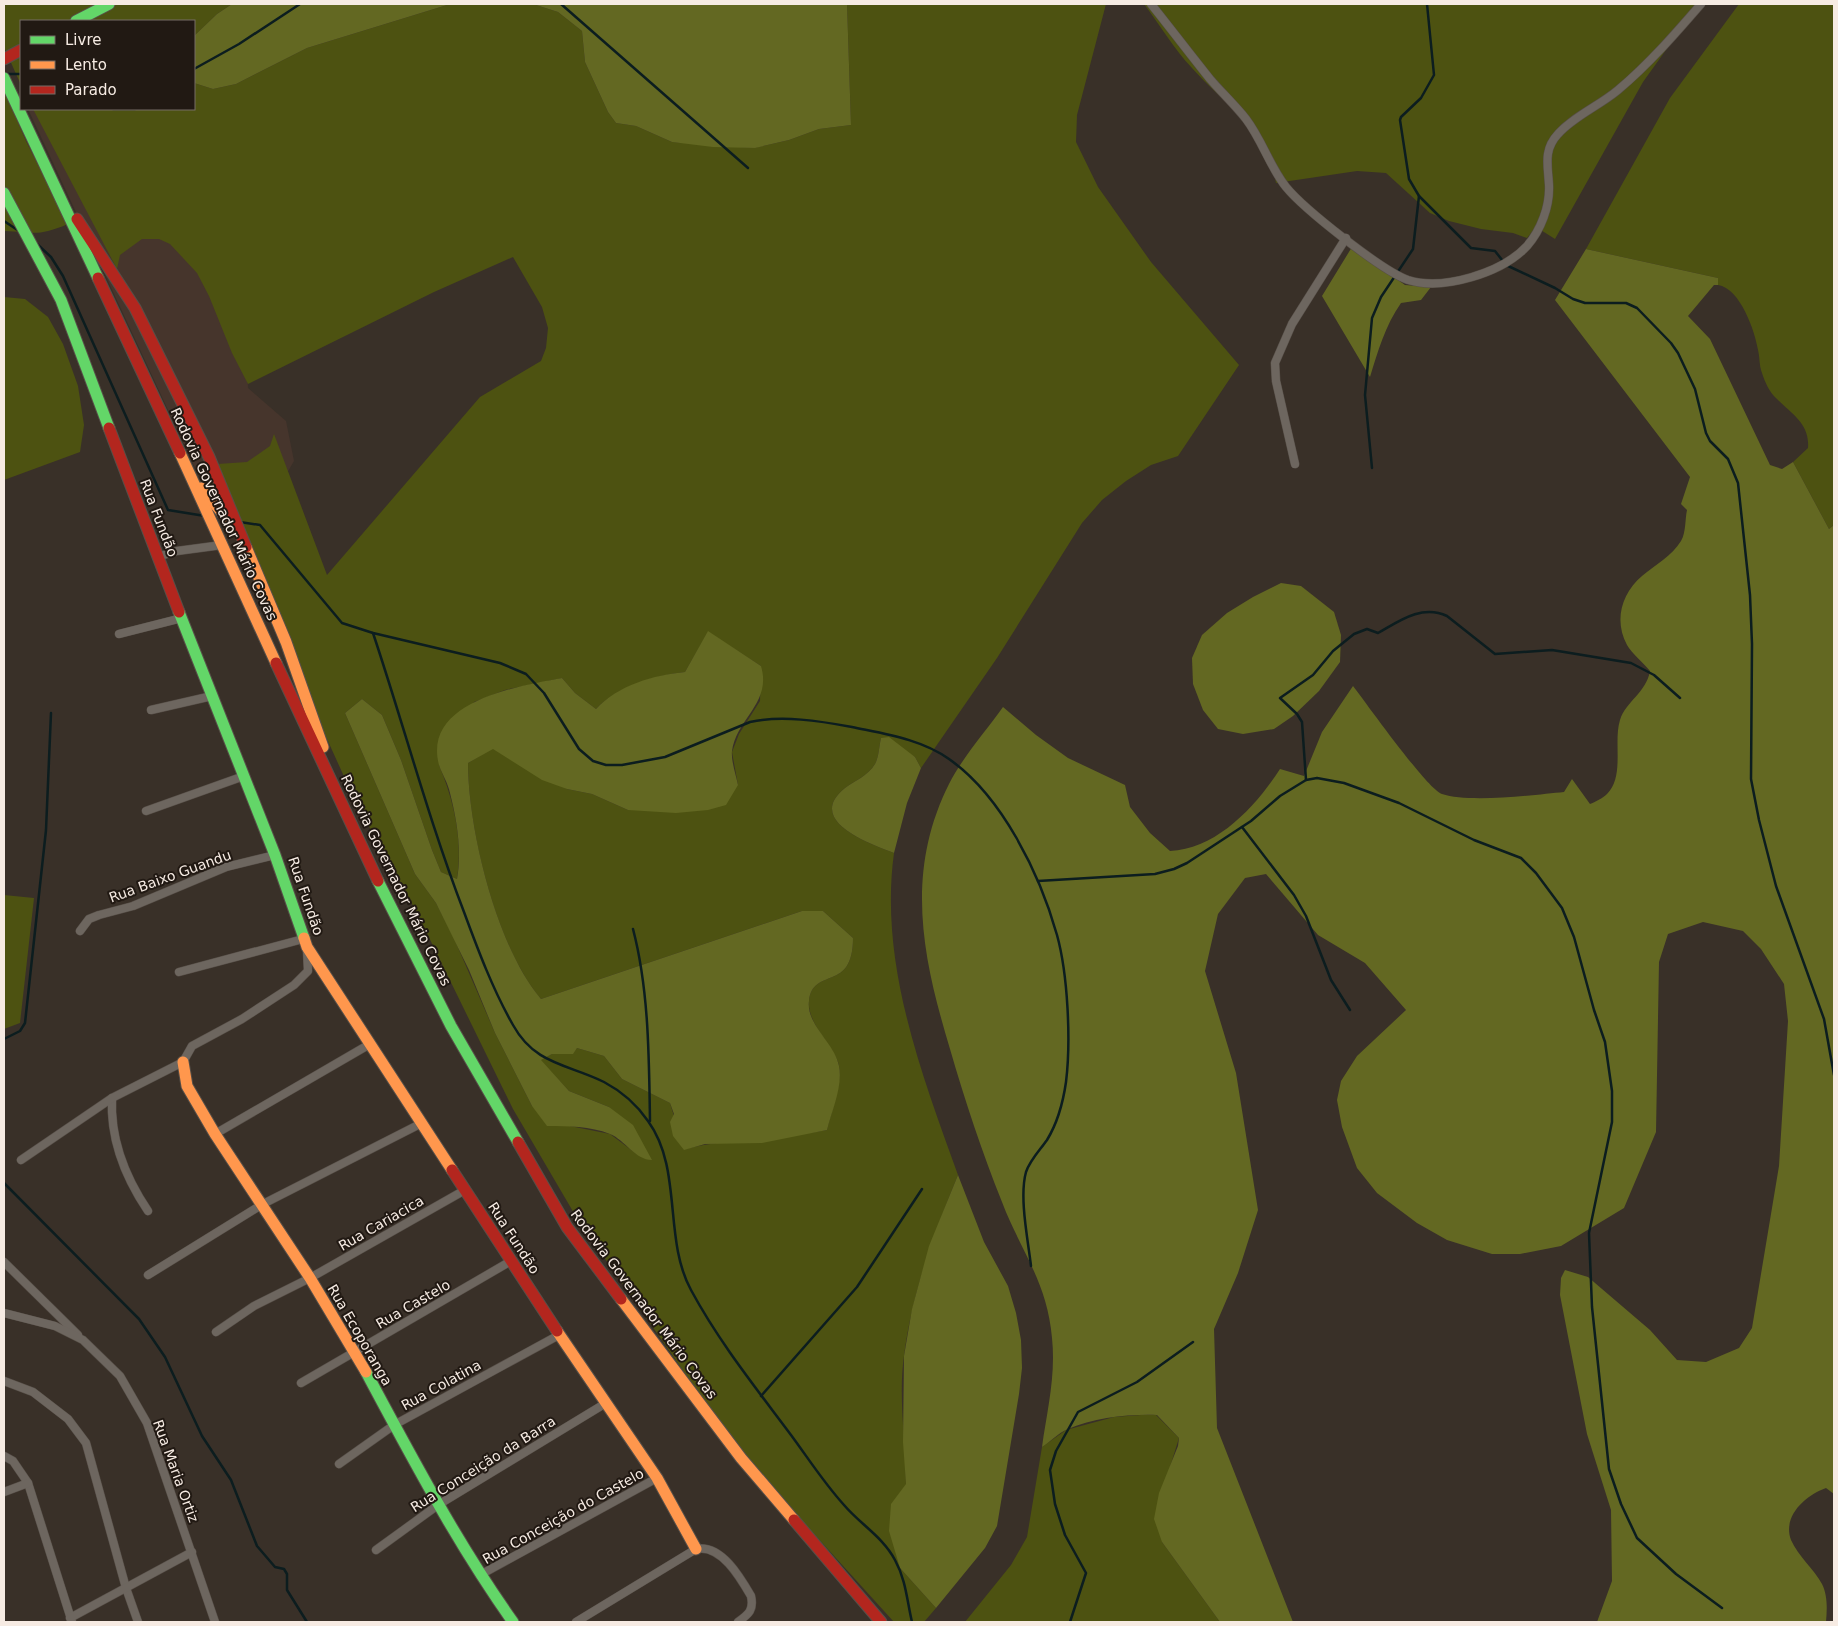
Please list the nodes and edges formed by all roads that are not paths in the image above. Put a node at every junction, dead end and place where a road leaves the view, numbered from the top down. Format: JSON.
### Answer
{"nodes":[{"id":1,"x":109,"y":4,"type":"edge"},
{"id":2,"x":1152,"y":4,"type":"edge"},
{"id":3,"x":1701,"y":4,"type":"edge"},
{"id":4,"x":78,"y":20,"type":"edge"},
{"id":5,"x":20,"y":51,"type":"edge"},
{"id":6,"x":4,"y":59,"type":"edge"},
{"id":7,"x":4,"y":78,"type":"edge"},
{"id":8,"x":54,"y":184,"type":"junction"},
{"id":9,"x":4,"y":193,"type":"edge"},
{"id":10,"x":1346,"y":238,"type":"junction"},
{"id":11,"x":1295,"y":464,"type":"dead end"},
{"id":12,"x":190,"y":475,"type":"junction"},
{"id":13,"x":222,"y":545,"type":"junction"},
{"id":14,"x":157,"y":557,"type":"junction"},
{"id":15,"x":250,"y":562,"type":"junction"},
{"id":16,"x":182,"y":618,"type":"junction"},
{"id":17,"x":118,"y":634,"type":"dead end"},
{"id":18,"x":212,"y":696,"type":"junction"},
{"id":19,"x":151,"y":710,"type":"dead end"},
{"id":20,"x":244,"y":776,"type":"junction"},
{"id":21,"x":146,"y":811,"type":"dead end"},
{"id":22,"x":354,"y":834,"type":"junction"},
{"id":23,"x":275,"y":854,"type":"junction"},
{"id":24,"x":80,"y":931,"type":"dead end"},
{"id":25,"x":305,"y":943,"type":"junction"},
{"id":26,"x":179,"y":972,"type":"dead end"},
{"id":27,"x":370,"y":1044,"type":"junction"},
{"id":28,"x":183,"y":1062,"type":"junction"},
{"id":29,"x":112,"y":1098,"type":"junction"},
{"id":30,"x":422,"y":1123,"type":"junction"},
{"id":31,"x":215,"y":1134,"type":"junction"},
{"id":32,"x":21,"y":1160,"type":"dead end"},
{"id":33,"x":465,"y":1190,"type":"junction"},
{"id":34,"x":263,"y":1204,"type":"junction"},
{"id":35,"x":148,"y":1211,"type":"dead end"},
{"id":36,"x":511,"y":1261,"type":"junction"},
{"id":37,"x":4,"y":1262,"type":"edge"},
{"id":38,"x":148,"y":1275,"type":"dead end"},
{"id":39,"x":310,"y":1278,"type":"junction"},
{"id":40,"x":4,"y":1313,"type":"edge"},
{"id":41,"x":216,"y":1332,"type":"dead end"},
{"id":42,"x":558,"y":1335,"type":"junction"},
{"id":43,"x":84,"y":1340,"type":"junction"},
{"id":44,"x":355,"y":1352,"type":"junction"},
{"id":45,"x":4,"y":1381,"type":"edge"},
{"id":46,"x":301,"y":1383,"type":"dead end"},
{"id":47,"x":606,"y":1403,"type":"junction"},
{"id":48,"x":394,"y":1425,"type":"junction"},
{"id":49,"x":4,"y":1456,"type":"edge"},
{"id":50,"x":339,"y":1464,"type":"dead end"},
{"id":51,"x":657,"y":1478,"type":"junction"},
{"id":52,"x":28,"y":1483,"type":"junction"},
{"id":53,"x":4,"y":1492,"type":"edge"},
{"id":54,"x":438,"y":1505,"type":"junction"},
{"id":55,"x":698,"y":1549,"type":"junction"},
{"id":56,"x":376,"y":1550,"type":"dead end"},
{"id":57,"x":192,"y":1552,"type":"junction"},
{"id":58,"x":480,"y":1575,"type":"junction"},
{"id":59,"x":126,"y":1588,"type":"junction"},
{"id":60,"x":71,"y":1620,"type":"edge"},
{"id":61,"x":138,"y":1622,"type":"edge"},
{"id":62,"x":215,"y":1622,"type":"edge"},
{"id":63,"x":513,"y":1622,"type":"edge"},
{"id":64,"x":576,"y":1622,"type":"edge"},
{"id":65,"x":738,"y":1622,"type":"edge"},
{"id":66,"x":881,"y":1622,"type":"edge"}],
"edges":[{"from":1,"to":4,"type":"main road"},
{"from":2,"to":10,"type":"street"},
{"from":3,"to":10,"type":"street"},
{"from":5,"to":6,"type":"main road"},
{"from":7,"to":8,"type":"main road","name":"Rodovia Governador Mário Covas"},
{"from":8,"to":12,"type":"main road","name":"Rodovia Governador Mário Covas"},
{"from":8,"to":15,"type":"main road"},
{"from":9,"to":14,"type":"main road","name":"Rua Fundão"},
{"from":10,"to":11,"type":"street"},
{"from":12,"to":13,"type":"main road","name":"Rodovia Governador Mário Covas"},
{"from":12,"to":15,"type":"main road"},
{"from":13,"to":14,"type":"street"},
{"from":13,"to":22,"type":"main road","name":"Rodovia Governador Mário Covas"},
{"from":14,"to":16,"type":"main road","name":"Rua Fundão"},
{"from":15,"to":22,"type":"main road"},
{"from":16,"to":17,"type":"street"},
{"from":16,"to":18,"type":"main road","name":"Rua Fundão"},
{"from":18,"to":19,"type":"street"},
{"from":18,"to":20,"type":"main road","name":"Rua Fundão"},
{"from":20,"to":21,"type":"street"},
{"from":20,"to":23,"type":"main road","name":"Rua Fundão"},
{"from":22,"to":66,"type":"main road","name":"Rodovia Governador Mário Covas"},
{"from":23,"to":24,"type":"street","name":"Rua Baixo Guandu"},
{"from":23,"to":25,"type":"main road","name":"Rua Fundão"},
{"from":25,"to":26,"type":"street"},
{"from":25,"to":27,"type":"main road","name":"Rua Fundão"},
{"from":25,"to":28,"type":"street"},
{"from":27,"to":30,"type":"main road","name":"Rua Fundão"},
{"from":27,"to":31,"type":"street"},
{"from":28,"to":29,"type":"street"},
{"from":28,"to":31,"type":"main road","name":"Rua Ecoporanga"},
{"from":29,"to":32,"type":"street"},
{"from":29,"to":35,"type":"street"},
{"from":30,"to":33,"type":"main road","name":"Rua Fundão"},
{"from":30,"to":34,"type":"street"},
{"from":31,"to":34,"type":"main road","name":"Rua Ecoporanga"},
{"from":33,"to":36,"type":"main road","name":"Rua Fundão"},
{"from":33,"to":39,"type":"street","name":"Rua Cariacica"},
{"from":34,"to":38,"type":"street"},
{"from":34,"to":39,"type":"main road","name":"Rua Ecoporanga"},
{"from":36,"to":42,"type":"main road","name":"Rua Fundão"},
{"from":36,"to":44,"type":"street","name":"Rua Castelo"},
{"from":37,"to":43,"type":"street"},
{"from":39,"to":41,"type":"street","name":"Rua Cariacica"},
{"from":39,"to":44,"type":"main road","name":"Rua Ecoporanga"},
{"from":40,"to":43,"type":"street","name":"Rua Maria Ortiz"},
{"from":42,"to":47,"type":"main road","name":"Rua Fundão"},
{"from":42,"to":48,"type":"street","name":"Rua Colatina"},
{"from":43,"to":57,"type":"street","name":"Rua Maria Ortiz"},
{"from":44,"to":46,"type":"street","name":"Rua Castelo"},
{"from":44,"to":48,"type":"main road","name":"Rua Ecoporanga"},
{"from":45,"to":59,"type":"street"},
{"from":47,"to":51,"type":"main road","name":"Rua Fundão"},
{"from":47,"to":54,"type":"street","name":"Rua Conceição da Barra"},
{"from":48,"to":50,"type":"street","name":"Rua Colatina"},
{"from":48,"to":54,"type":"main road","name":"Rua Ecoporanga"},
{"from":49,"to":52,"type":"street"},
{"from":51,"to":55,"type":"main road","name":"Rua Fundão"},
{"from":51,"to":58,"type":"street","name":"Rua Conceição do Castelo"},
{"from":52,"to":53,"type":"street"},
{"from":52,"to":60,"type":"street"},
{"from":54,"to":56,"type":"street","name":"Rua Conceição da Barra"},
{"from":54,"to":58,"type":"main road","name":"Rua Ecoporanga"},
{"from":55,"to":64,"type":"street"},
{"from":55,"to":65,"type":"street"},
{"from":57,"to":59,"type":"street"},
{"from":57,"to":62,"type":"street","name":"Rua Maria Ortiz"},
{"from":58,"to":63,"type":"main road","name":"Rua Ecoporanga"},
{"from":59,"to":60,"type":"street"},
{"from":59,"to":61,"type":"street"}]}
